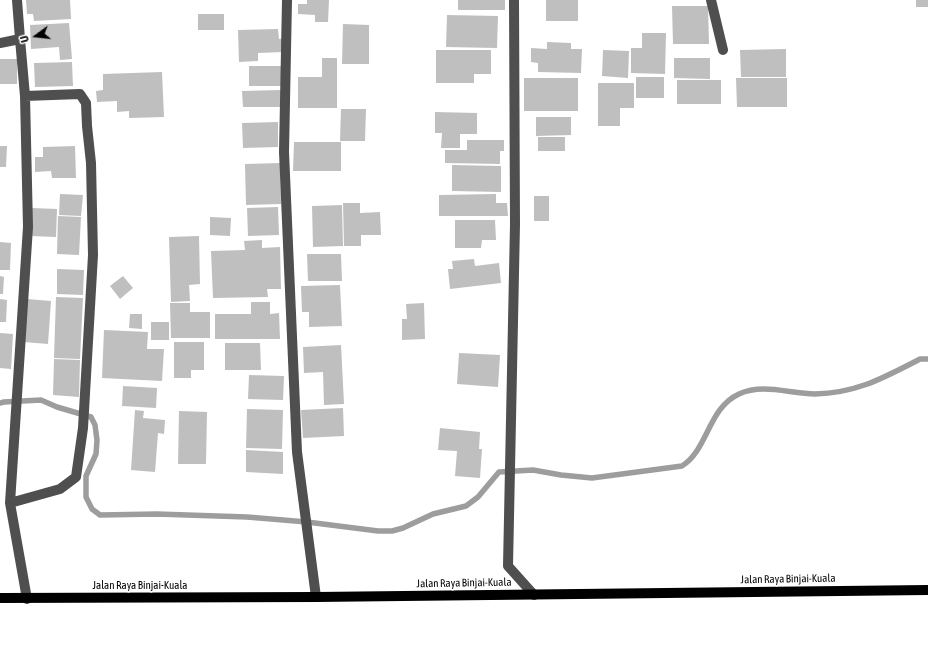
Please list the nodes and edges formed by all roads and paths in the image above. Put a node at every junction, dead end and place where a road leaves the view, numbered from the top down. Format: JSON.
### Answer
{"nodes":[{"id":1,"x":17,"y":0,"type":"edge"},
{"id":2,"x":287,"y":0,"type":"edge"},
{"id":3,"x":514,"y":0,"type":"edge"},
{"id":4,"x":710,"y":0,"type":"edge"},
{"id":5,"x":20,"y":39,"type":"junction"},
{"id":6,"x":0,"y":43,"type":"edge"},
{"id":7,"x":723,"y":50,"type":"dead end"},
{"id":8,"x":25,"y":96,"type":"junction"},
{"id":9,"x":10,"y":502,"type":"junction"},
{"id":10,"x":928,"y":590,"type":"edge"},
{"id":11,"x":534,"y":594,"type":"junction"},
{"id":12,"x":316,"y":597,"type":"junction"},
{"id":13,"x":0,"y":598,"type":"edge"},
{"id":14,"x":27,"y":599,"type":"junction"}],
"edges":[{"from":1,"to":5,"type":"street"},
{"from":2,"to":12,"type":"street"},
{"from":3,"to":11,"type":"street"},
{"from":4,"to":7,"type":"street"},
{"from":5,"to":6,"type":"street"},
{"from":5,"to":8,"type":"street"},
{"from":8,"to":9,"type":"street"},
{"from":8,"to":9,"type":"street"},
{"from":9,"to":14,"type":"street"},
{"from":10,"to":11,"type":"main road","name":"Jalan Raya Binjai-Kuala"},
{"from":11,"to":12,"type":"main road","name":"Jalan Raya Binjai-Kuala"},
{"from":12,"to":14,"type":"main road","name":"Jalan Raya Binjai-Kuala"},
{"from":13,"to":14,"type":"main road","name":"Jalan Raya Binjai-Kuala"}]}
